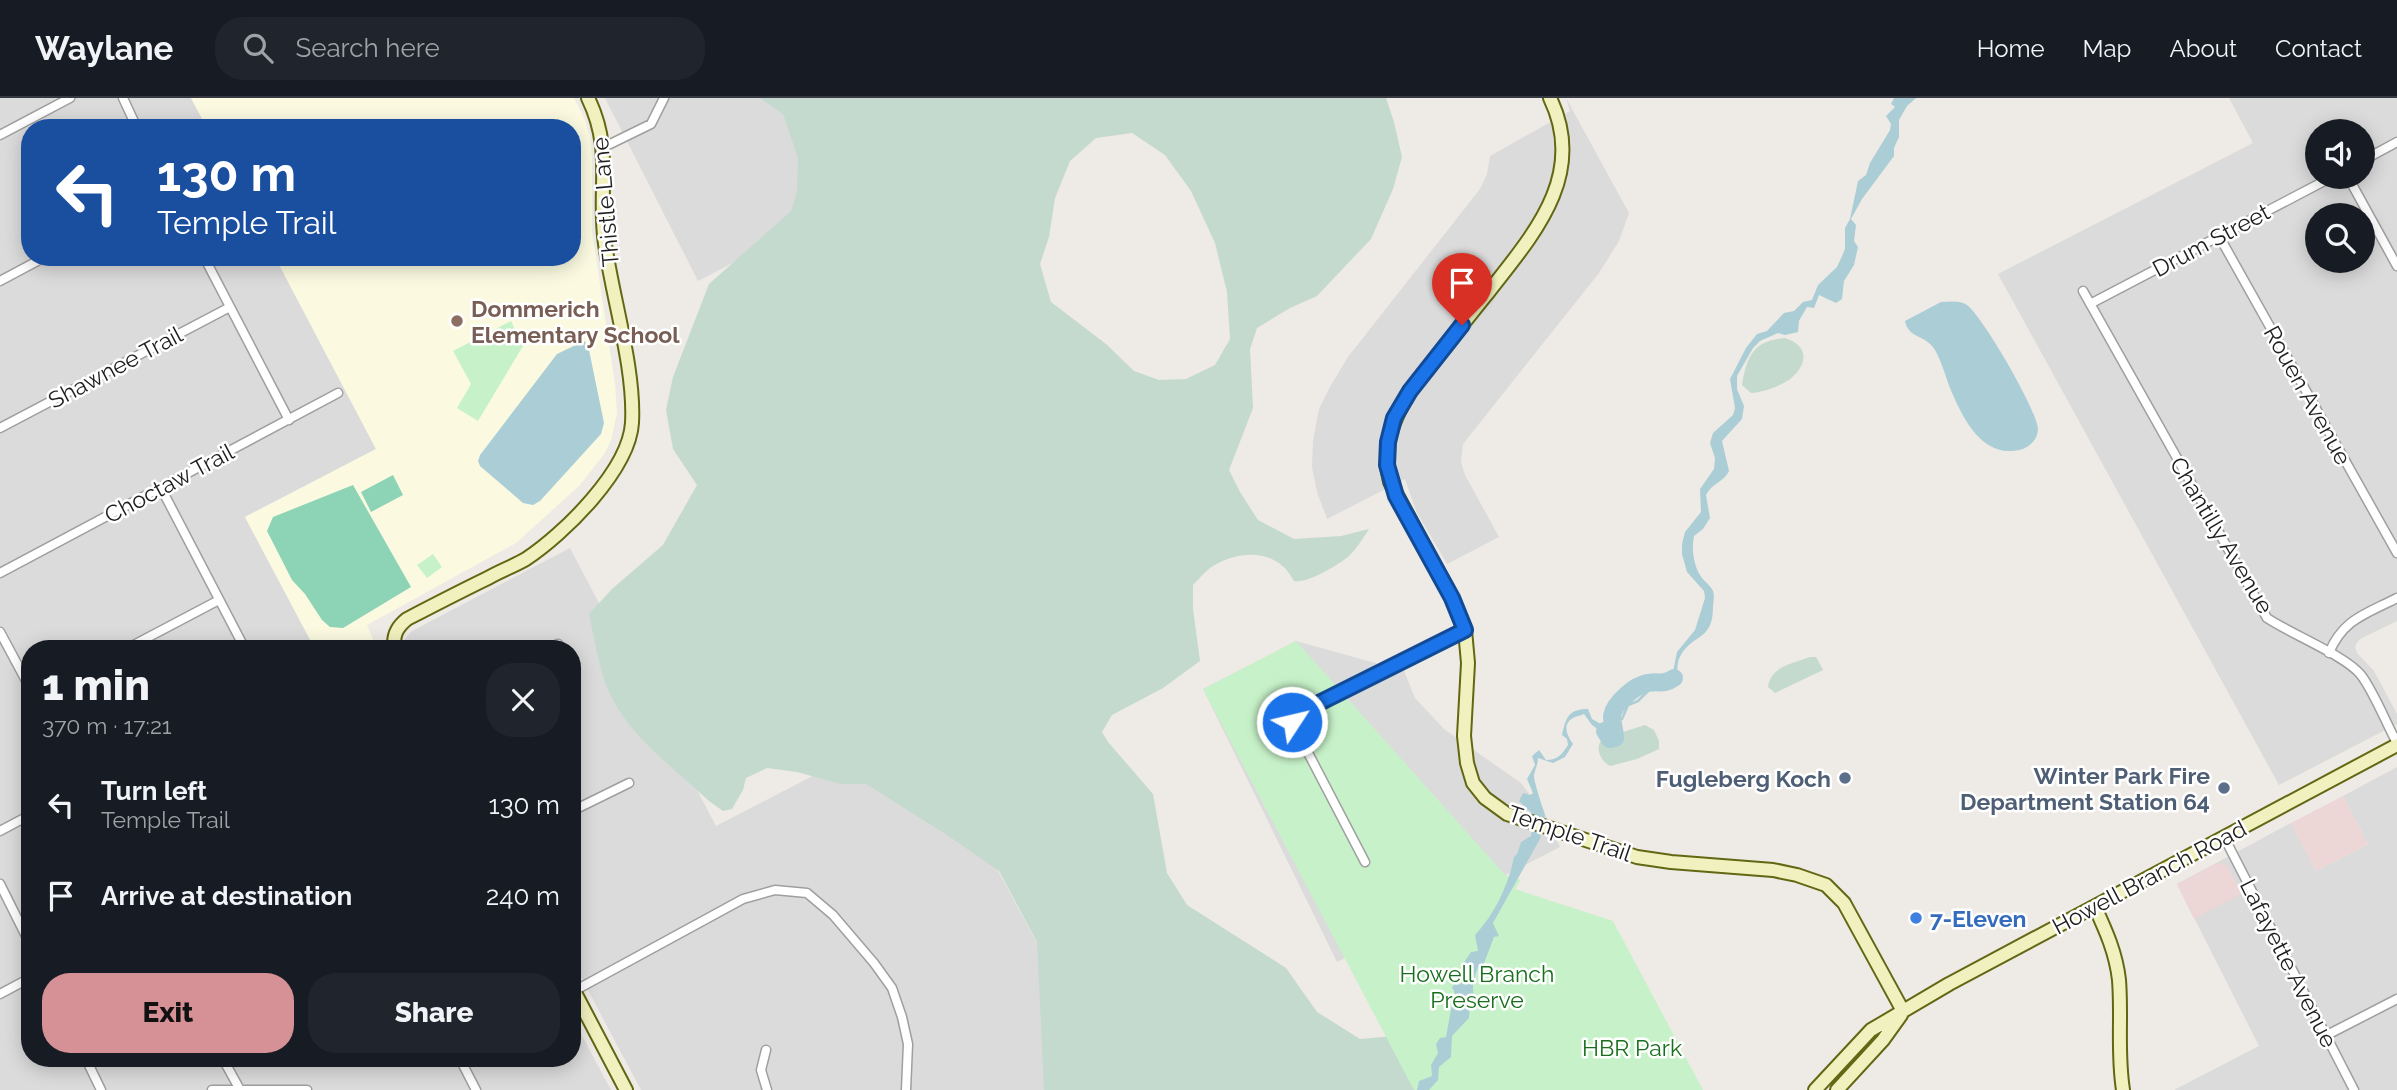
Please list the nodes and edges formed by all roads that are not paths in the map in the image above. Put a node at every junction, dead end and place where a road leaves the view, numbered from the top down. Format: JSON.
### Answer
{"nodes":[{"id":1,"x":70,"y":98,"type":"edge"},
{"id":2,"x":122,"y":98,"type":"edge"},
{"id":3,"x":588,"y":98,"type":"edge"},
{"id":4,"x":664,"y":98,"type":"edge"},
{"id":5,"x":1550,"y":98,"type":"edge"},
{"id":6,"x":30,"y":119,"type":"edge"},
{"id":7,"x":133,"y":119,"type":"edge"},
{"id":8,"x":21,"y":124,"type":"edge"},
{"id":9,"x":0,"y":135,"type":"edge"},
{"id":10,"x":2397,"y":142,"type":"edge"},
{"id":11,"x":604,"y":147,"type":"junction"},
{"id":12,"x":2375,"y":153,"type":"edge"},
{"id":13,"x":2309,"y":189,"type":"edge"},
{"id":14,"x":2355,"y":189,"type":"edge"},
{"id":15,"x":2219,"y":236,"type":"junction"},
{"id":16,"x":28,"y":266,"type":"edge"},
{"id":17,"x":209,"y":266,"type":"edge"},
{"id":18,"x":2397,"y":266,"type":"edge"},
{"id":19,"x":0,"y":281,"type":"edge"},
{"id":20,"x":2083,"y":291,"type":"dead end"},
{"id":21,"x":2090,"y":304,"type":"junction"},
{"id":22,"x":230,"y":307,"type":"junction"},
{"id":23,"x":338,"y":393,"type":"dead end"},
{"id":24,"x":289,"y":420,"type":"junction"},
{"id":25,"x":0,"y":428,"type":"edge"},
{"id":26,"x":161,"y":488,"type":"junction"},
{"id":27,"x":2397,"y":553,"type":"edge"},
{"id":28,"x":0,"y":573,"type":"edge"},
{"id":29,"x":2397,"y":598,"type":"edge"},
{"id":30,"x":219,"y":600,"type":"junction"},
{"id":31,"x":1465,"y":630,"type":"junction"},
{"id":32,"x":0,"y":632,"type":"edge"},
{"id":33,"x":143,"y":640,"type":"edge"},
{"id":34,"x":240,"y":640,"type":"edge"},
{"id":35,"x":395,"y":640,"type":"edge"},
{"id":36,"x":2329,"y":653,"type":"junction"},
{"id":37,"x":21,"y":671,"type":"edge"},
{"id":38,"x":2397,"y":744,"type":"edge"},
{"id":39,"x":629,"y":783,"type":"dead end"},
{"id":40,"x":581,"y":807,"type":"edge"},
{"id":41,"x":21,"y":820,"type":"edge"},
{"id":42,"x":0,"y":831,"type":"edge"},
{"id":43,"x":2224,"y":837,"type":"junction"},
{"id":44,"x":1365,"y":862,"type":"dead end"},
{"id":45,"x":0,"y":884,"type":"edge"},
{"id":46,"x":2095,"y":907,"type":"junction"},
{"id":47,"x":21,"y":926,"type":"edge"},
{"id":48,"x":21,"y":983,"type":"edge"},
{"id":49,"x":581,"y":985,"type":"edge"},
{"id":50,"x":0,"y":994,"type":"edge"},
{"id":51,"x":2397,"y":999,"type":"edge"},
{"id":52,"x":581,"y":1004,"type":"edge"},
{"id":53,"x":1903,"y":1012,"type":"junction"},
{"id":54,"x":2327,"y":1035,"type":"junction"},
{"id":55,"x":766,"y":1049,"type":"dead end"},
{"id":56,"x":90,"y":1067,"type":"edge"},
{"id":57,"x":227,"y":1067,"type":"edge"},
{"id":58,"x":464,"y":1067,"type":"edge"},
{"id":59,"x":239,"y":1088,"type":"edge"},
{"id":60,"x":102,"y":1090,"type":"edge"},
{"id":61,"x":212,"y":1090,"type":"edge"},
{"id":62,"x":307,"y":1090,"type":"edge"},
{"id":63,"x":476,"y":1090,"type":"edge"},
{"id":64,"x":626,"y":1090,"type":"edge"},
{"id":65,"x":767,"y":1090,"type":"edge"},
{"id":66,"x":906,"y":1090,"type":"edge"},
{"id":67,"x":1815,"y":1090,"type":"edge"},
{"id":68,"x":1837,"y":1090,"type":"edge"},
{"id":69,"x":2123,"y":1090,"type":"edge"},
{"id":70,"x":2354,"y":1090,"type":"edge"}],
"edges":[{"from":1,"to":6,"type":"street"},
{"from":2,"to":7,"type":"street"},
{"from":3,"to":11,"type":"street","name":"Thistle Lane"},
{"from":4,"to":11,"type":"street"},
{"from":5,"to":31,"type":"street","name":"Temple Trail"},
{"from":8,"to":9,"type":"street"},
{"from":10,"to":12,"type":"street"},
{"from":11,"to":35,"type":"street","name":"Thistle Lane"},
{"from":13,"to":15,"type":"street","name":"Drum Street"},
{"from":14,"to":18,"type":"street"},
{"from":15,"to":21,"type":"street","name":"Drum Street"},
{"from":15,"to":27,"type":"street","name":"Rouen Avenue"},
{"from":16,"to":19,"type":"street"},
{"from":17,"to":22,"type":"street"},
{"from":20,"to":21,"type":"street","name":"Chantilly Avenue"},
{"from":21,"to":36,"type":"street","name":"Chantilly Avenue"},
{"from":22,"to":24,"type":"street"},
{"from":22,"to":25,"type":"street","name":"Shawnee Trail"},
{"from":23,"to":24,"type":"street","name":"Choctaw Trail"},
{"from":24,"to":26,"type":"street","name":"Choctaw Trail"},
{"from":26,"to":28,"type":"street","name":"Choctaw Trail"},
{"from":26,"to":30,"type":"street"},
{"from":29,"to":36,"type":"street"},
{"from":30,"to":33,"type":"street"},
{"from":30,"to":34,"type":"street"},
{"from":31,"to":44,"type":"street"},
{"from":31,"to":53,"type":"street","name":"Temple Trail"},
{"from":32,"to":37,"type":"street"},
{"from":36,"to":38,"type":"street","name":"Chantilly Avenue"},
{"from":38,"to":43,"type":"street","name":"Howell Branch Road"},
{"from":39,"to":40,"type":"street"},
{"from":41,"to":42,"type":"street"},
{"from":43,"to":46,"type":"street","name":"Howell Branch Road"},
{"from":43,"to":54,"type":"street","name":"Lafayette Avenue"},
{"from":45,"to":47,"type":"street"},
{"from":46,"to":53,"type":"street","name":"Howell Branch Road"},
{"from":46,"to":69,"type":"street"},
{"from":48,"to":50,"type":"street"},
{"from":49,"to":66,"type":"street"},
{"from":51,"to":54,"type":"street"},
{"from":52,"to":64,"type":"street"},
{"from":53,"to":67,"type":"street","name":"Howell Branch Road"},
{"from":53,"to":68,"type":"street","name":"Howell Branch Road"},
{"from":54,"to":70,"type":"street","name":"Lafayette Avenue"},
{"from":55,"to":65,"type":"street"},
{"from":56,"to":60,"type":"street"},
{"from":57,"to":59,"type":"street"},
{"from":58,"to":63,"type":"street"},
{"from":59,"to":61,"type":"street"},
{"from":59,"to":62,"type":"street"}]}
